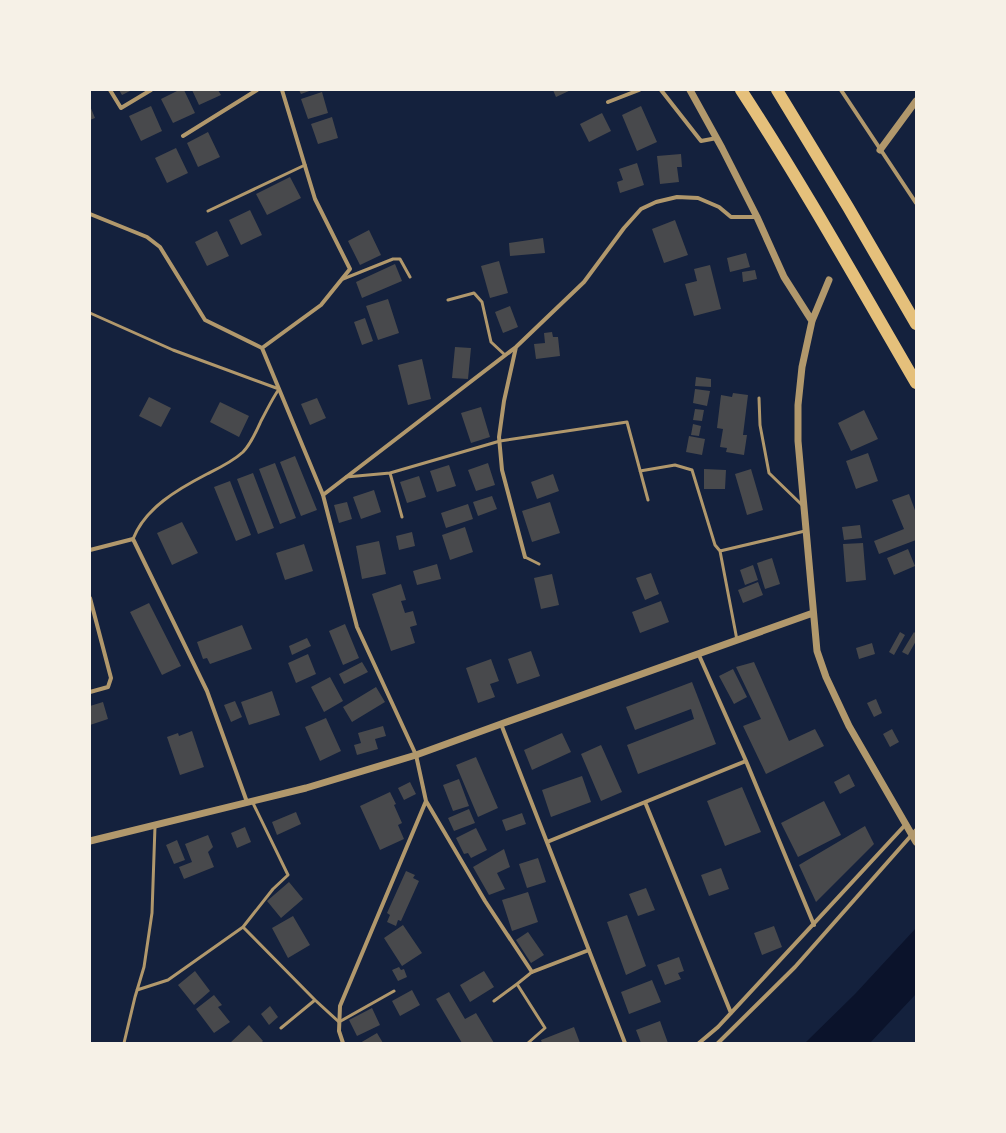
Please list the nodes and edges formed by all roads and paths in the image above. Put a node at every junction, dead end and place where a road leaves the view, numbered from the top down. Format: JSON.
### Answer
{"nodes":[{"id":1,"x":110,"y":90,"type":"edge"},
{"id":2,"x":151,"y":90,"type":"edge"},
{"id":3,"x":258,"y":90,"type":"edge"},
{"id":4,"x":282,"y":90,"type":"edge"},
{"id":5,"x":639,"y":90,"type":"edge"},
{"id":6,"x":661,"y":90,"type":"edge"},
{"id":7,"x":690,"y":90,"type":"edge"},
{"id":8,"x":741,"y":90,"type":"edge"},
{"id":9,"x":777,"y":90,"type":"edge"},
{"id":10,"x":841,"y":90,"type":"edge"},
{"id":11,"x":916,"y":101,"type":"edge"},
{"id":12,"x":608,"y":102,"type":"dead end"},
{"id":13,"x":184,"y":136,"type":"dead end"},
{"id":14,"x":717,"y":138,"type":"junction"},
{"id":15,"x":880,"y":150,"type":"junction"},
{"id":16,"x":305,"y":165,"type":"junction"},
{"id":17,"x":916,"y":203,"type":"edge"},
{"id":18,"x":208,"y":211,"type":"dead end"},
{"id":19,"x":90,"y":214,"type":"edge"},
{"id":20,"x":758,"y":217,"type":"junction"},
{"id":21,"x":410,"y":277,"type":"dead end"},
{"id":22,"x":341,"y":280,"type":"junction"},
{"id":23,"x":829,"y":280,"type":"dead end"},
{"id":24,"x":448,"y":300,"type":"dead end"},
{"id":25,"x":90,"y":313,"type":"edge"},
{"id":26,"x":812,"y":322,"type":"junction"},
{"id":27,"x":916,"y":324,"type":"edge"},
{"id":28,"x":516,"y":347,"type":"junction"},
{"id":29,"x":262,"y":348,"type":"junction"},
{"id":30,"x":505,"y":356,"type":"junction"},
{"id":31,"x":916,"y":383,"type":"edge"},
{"id":32,"x":279,"y":389,"type":"junction"},
{"id":33,"x":759,"y":398,"type":"dead end"},
{"id":34,"x":500,"y":441,"type":"junction"},
{"id":35,"x":640,"y":471,"type":"junction"},
{"id":36,"x":390,"y":473,"type":"junction"},
{"id":37,"x":346,"y":477,"type":"junction"},
{"id":38,"x":323,"y":495,"type":"junction"},
{"id":39,"x":648,"y":500,"type":"dead end"},
{"id":40,"x":803,"y":506,"type":"junction"},
{"id":41,"x":402,"y":517,"type":"dead end"},
{"id":42,"x":806,"y":531,"type":"junction"},
{"id":43,"x":133,"y":539,"type":"junction"},
{"id":44,"x":90,"y":550,"type":"edge"},
{"id":45,"x":720,"y":551,"type":"junction"},
{"id":46,"x":525,"y":557,"type":"joint"},
{"id":47,"x":539,"y":564,"type":"dead end"},
{"id":48,"x":90,"y":598,"type":"edge"},
{"id":49,"x":813,"y":613,"type":"junction"},
{"id":50,"x":737,"y":640,"type":"junction"},
{"id":51,"x":698,"y":653,"type":"junction"},
{"id":52,"x":90,"y":692,"type":"edge"},
{"id":53,"x":501,"y":724,"type":"junction"},
{"id":54,"x":416,"y":756,"type":"junction"},
{"id":55,"x":746,"y":761,"type":"junction"},
{"id":56,"x":250,"y":801,"type":"junction"},
{"id":57,"x":426,"y":801,"type":"junction"},
{"id":58,"x":645,"y":802,"type":"junction"},
{"id":59,"x":906,"y":824,"type":"junction"},
{"id":60,"x":155,"y":825,"type":"junction"},
{"id":61,"x":915,"y":836,"type":"edge"},
{"id":62,"x":90,"y":841,"type":"edge"},
{"id":63,"x":547,"y":842,"type":"junction"},
{"id":64,"x":814,"y":925,"type":"junction"},
{"id":65,"x":243,"y":927,"type":"junction"},
{"id":66,"x":589,"y":950,"type":"junction"},
{"id":67,"x":532,"y":972,"type":"junction"},
{"id":68,"x":517,"y":984,"type":"junction"},
{"id":69,"x":137,"y":990,"type":"junction"},
{"id":70,"x":394,"y":991,"type":"dead end"},
{"id":71,"x":315,"y":1000,"type":"junction"},
{"id":72,"x":494,"y":1001,"type":"dead end"},
{"id":73,"x":731,"y":1013,"type":"junction"},
{"id":74,"x":339,"y":1022,"type":"junction"},
{"id":75,"x":281,"y":1028,"type":"dead end"},
{"id":76,"x":124,"y":1043,"type":"edge"},
{"id":77,"x":343,"y":1043,"type":"edge"},
{"id":78,"x":528,"y":1043,"type":"edge"},
{"id":79,"x":625,"y":1043,"type":"edge"},
{"id":80,"x":699,"y":1043,"type":"edge"},
{"id":81,"x":718,"y":1043,"type":"edge"}],
"edges":[{"from":1,"to":2,"type":"street"},
{"from":3,"to":13,"type":"street"},
{"from":4,"to":16,"type":"street"},
{"from":5,"to":12,"type":"street"},
{"from":6,"to":14,"type":"street"},
{"from":7,"to":14,"type":"street"},
{"from":8,"to":31,"type":"highway"},
{"from":9,"to":27,"type":"highway"},
{"from":10,"to":15,"type":"street"},
{"from":11,"to":15,"type":"street"},
{"from":14,"to":20,"type":"street"},
{"from":15,"to":17,"type":"street"},
{"from":16,"to":18,"type":"lane"},
{"from":16,"to":22,"type":"street"},
{"from":19,"to":29,"type":"street"},
{"from":20,"to":26,"type":"street"},
{"from":20,"to":28,"type":"street"},
{"from":21,"to":22,"type":"lane"},
{"from":22,"to":29,"type":"street"},
{"from":23,"to":26,"type":"street"},
{"from":24,"to":30,"type":"lane"},
{"from":25,"to":32,"type":"lane"},
{"from":26,"to":40,"type":"street"},
{"from":28,"to":30,"type":"street"},
{"from":28,"to":34,"type":"street"},
{"from":29,"to":32,"type":"street"},
{"from":30,"to":37,"type":"street"},
{"from":32,"to":38,"type":"street"},
{"from":32,"to":43,"type":"lane"},
{"from":33,"to":40,"type":"lane"},
{"from":34,"to":35,"type":"lane"},
{"from":34,"to":36,"type":"lane"},
{"from":34,"to":46,"type":"street"},
{"from":35,"to":39,"type":"lane"},
{"from":35,"to":45,"type":"lane"},
{"from":36,"to":37,"type":"lane"},
{"from":36,"to":41,"type":"lane"},
{"from":37,"to":38,"type":"street"},
{"from":38,"to":54,"type":"street"},
{"from":40,"to":42,"type":"street"},
{"from":42,"to":45,"type":"lane"},
{"from":42,"to":49,"type":"street"},
{"from":43,"to":44,"type":"street"},
{"from":43,"to":56,"type":"street"},
{"from":45,"to":50,"type":"lane"},
{"from":46,"to":47,"type":"lane"},
{"from":48,"to":52,"type":"street"},
{"from":49,"to":50,"type":"street"},
{"from":49,"to":59,"type":"street"},
{"from":50,"to":51,"type":"street"},
{"from":51,"to":53,"type":"street"},
{"from":51,"to":55,"type":"street"},
{"from":53,"to":54,"type":"street"},
{"from":53,"to":63,"type":"street"},
{"from":54,"to":56,"type":"street"},
{"from":54,"to":57,"type":"street"},
{"from":55,"to":58,"type":"street"},
{"from":55,"to":64,"type":"street"},
{"from":56,"to":60,"type":"street"},
{"from":56,"to":65,"type":"lane"},
{"from":57,"to":67,"type":"street"},
{"from":57,"to":74,"type":"street"},
{"from":58,"to":63,"type":"street"},
{"from":58,"to":73,"type":"street"},
{"from":59,"to":61,"type":"street"},
{"from":59,"to":64,"type":"street"},
{"from":60,"to":62,"type":"street"},
{"from":60,"to":69,"type":"lane"},
{"from":61,"to":81,"type":"street"},
{"from":63,"to":66,"type":"street"},
{"from":64,"to":73,"type":"street"},
{"from":65,"to":69,"type":"lane"},
{"from":65,"to":71,"type":"lane"},
{"from":66,"to":67,"type":"street"},
{"from":66,"to":79,"type":"street"},
{"from":67,"to":68,"type":"lane"},
{"from":68,"to":72,"type":"lane"},
{"from":68,"to":78,"type":"lane"},
{"from":69,"to":76,"type":"lane"},
{"from":70,"to":74,"type":"lane"},
{"from":71,"to":74,"type":"lane"},
{"from":71,"to":75,"type":"lane"},
{"from":73,"to":80,"type":"street"},
{"from":74,"to":77,"type":"street"}]}
